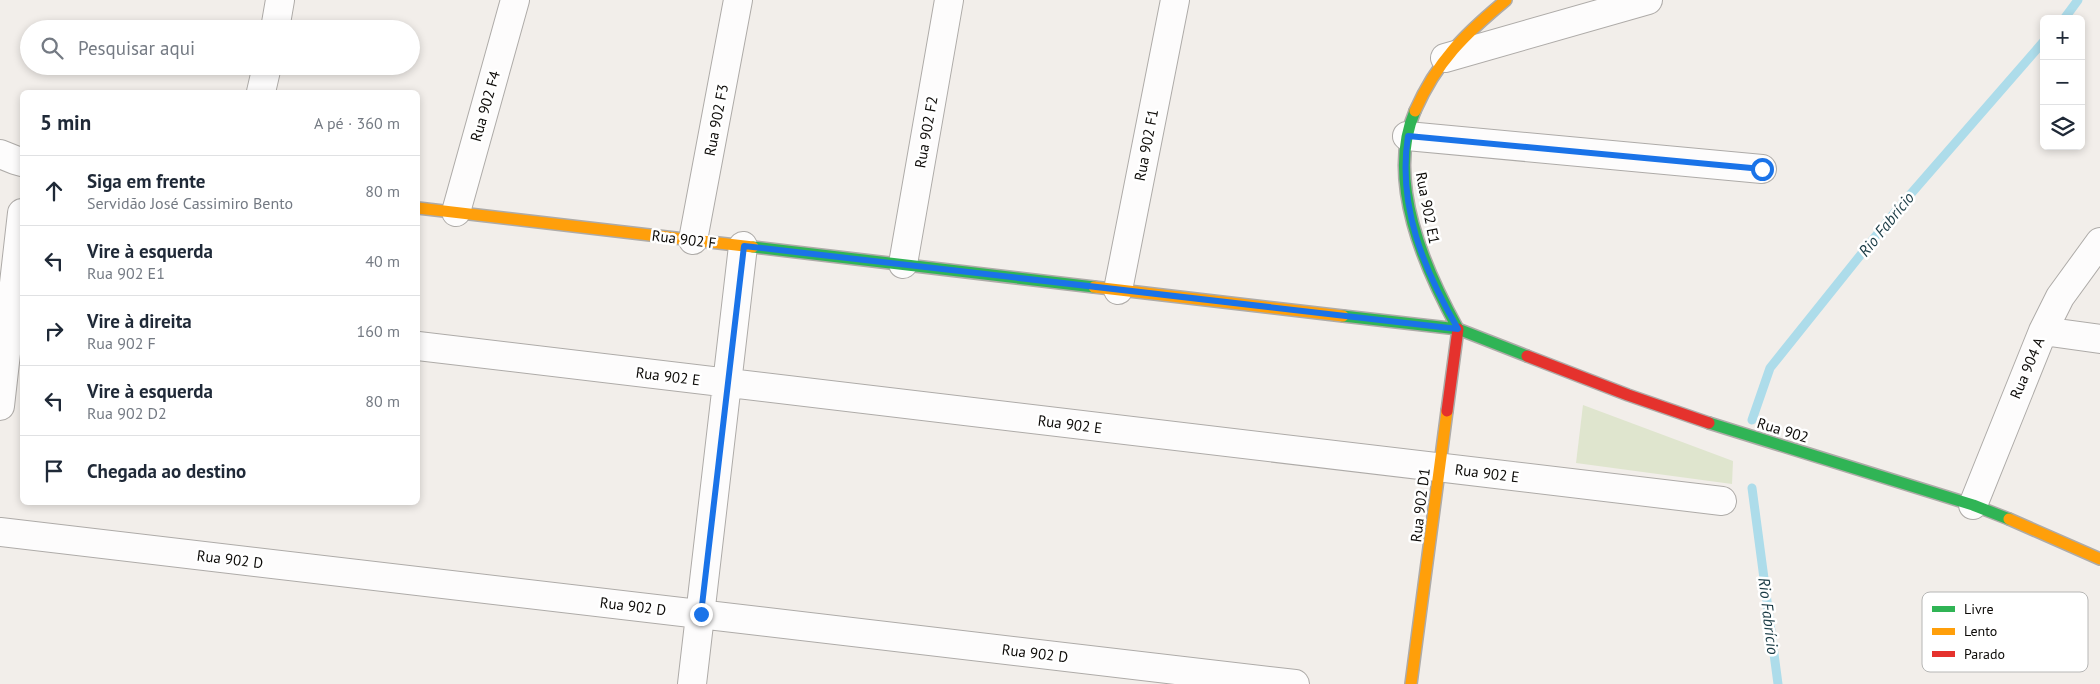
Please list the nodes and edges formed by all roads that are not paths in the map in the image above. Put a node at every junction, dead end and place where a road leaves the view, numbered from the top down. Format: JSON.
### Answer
{"nodes":[{"id":1,"x":280,"y":0,"type":"edge"},
{"id":2,"x":515,"y":0,"type":"edge"},
{"id":3,"x":738,"y":0,"type":"edge"},
{"id":4,"x":949,"y":0,"type":"edge"},
{"id":5,"x":1174,"y":0,"type":"edge"},
{"id":6,"x":1506,"y":0,"type":"edge"},
{"id":7,"x":1648,"y":0,"type":"edge"},
{"id":8,"x":276,"y":20,"type":"edge"},
{"id":9,"x":1445,"y":58,"type":"junction"},
{"id":10,"x":265,"y":75,"type":"edge"},
{"id":11,"x":261,"y":90,"type":"edge"},
{"id":12,"x":1408,"y":136,"type":"junction"},
{"id":13,"x":0,"y":154,"type":"edge"},
{"id":14,"x":20,"y":161,"type":"edge"},
{"id":15,"x":1762,"y":169,"type":"dead end"},
{"id":16,"x":420,"y":208,"type":"edge"},
{"id":17,"x":456,"y":212,"type":"junction"},
{"id":18,"x":20,"y":230,"type":"edge"},
{"id":19,"x":693,"y":240,"type":"junction"},
{"id":20,"x":2100,"y":242,"type":"edge"},
{"id":21,"x":744,"y":246,"type":"junction"},
{"id":22,"x":903,"y":264,"type":"junction"},
{"id":23,"x":1118,"y":290,"type":"junction"},
{"id":24,"x":12,"y":297,"type":"edge"},
{"id":25,"x":1458,"y":329,"type":"junction"},
{"id":26,"x":2043,"y":331,"type":"junction"},
{"id":27,"x":2100,"y":340,"type":"edge"},
{"id":28,"x":420,"y":346,"type":"edge"},
{"id":29,"x":727,"y":383,"type":"junction"},
{"id":30,"x":0,"y":406,"type":"edge"},
{"id":31,"x":1440,"y":468,"type":"junction"},
{"id":32,"x":1722,"y":501,"type":"dead end"},
{"id":33,"x":1973,"y":505,"type":"junction"},
{"id":34,"x":0,"y":532,"type":"edge"},
{"id":35,"x":2100,"y":559,"type":"edge"},
{"id":36,"x":701,"y":614,"type":"junction"},
{"id":37,"x":692,"y":684,"type":"edge"},
{"id":38,"x":1295,"y":684,"type":"edge"},
{"id":39,"x":1412,"y":684,"type":"edge"}],
"edges":[{"from":1,"to":8,"type":"street"},
{"from":2,"to":17,"type":"street","name":"Rua 902 F4"},
{"from":3,"to":19,"type":"street","name":"Rua 902 F3"},
{"from":4,"to":22,"type":"street","name":"Rua 902 F2"},
{"from":5,"to":23,"type":"street","name":"Rua 902 F1"},
{"from":6,"to":9,"type":"street","name":"Rua 902 E1"},
{"from":7,"to":9,"type":"street"},
{"from":9,"to":12,"type":"street","name":"Rua 902 E1"},
{"from":10,"to":11,"type":"street"},
{"from":12,"to":15,"type":"street"},
{"from":12,"to":25,"type":"street","name":"Rua 902 E1"},
{"from":13,"to":14,"type":"street"},
{"from":16,"to":17,"type":"street","name":"Rua 902 F"},
{"from":17,"to":19,"type":"street","name":"Rua 902 F"},
{"from":18,"to":24,"type":"street"},
{"from":19,"to":21,"type":"street","name":"Rua 902 F"},
{"from":20,"to":26,"type":"street","name":"Rua 904 A"},
{"from":21,"to":22,"type":"street","name":"Rua 902 F"},
{"from":21,"to":29,"type":"street"},
{"from":22,"to":23,"type":"street","name":"Rua 902 F"},
{"from":23,"to":25,"type":"street","name":"Rua 902 F"},
{"from":24,"to":30,"type":"street"},
{"from":25,"to":31,"type":"street","name":"Rua 902 D1"},
{"from":25,"to":33,"type":"street","name":"Rua 902"},
{"from":26,"to":27,"type":"street"},
{"from":26,"to":33,"type":"street","name":"Rua 904 A"},
{"from":28,"to":29,"type":"street","name":"Rua 902 E"},
{"from":29,"to":31,"type":"street","name":"Rua 902 E"},
{"from":29,"to":36,"type":"street"},
{"from":31,"to":32,"type":"street","name":"Rua 902 E"},
{"from":31,"to":39,"type":"street","name":"Rua 902 D1"},
{"from":33,"to":35,"type":"street","name":"Rua 902"},
{"from":34,"to":36,"type":"street","name":"Rua 902 D"},
{"from":36,"to":37,"type":"street"},
{"from":36,"to":38,"type":"street","name":"Rua 902 D"}]}
